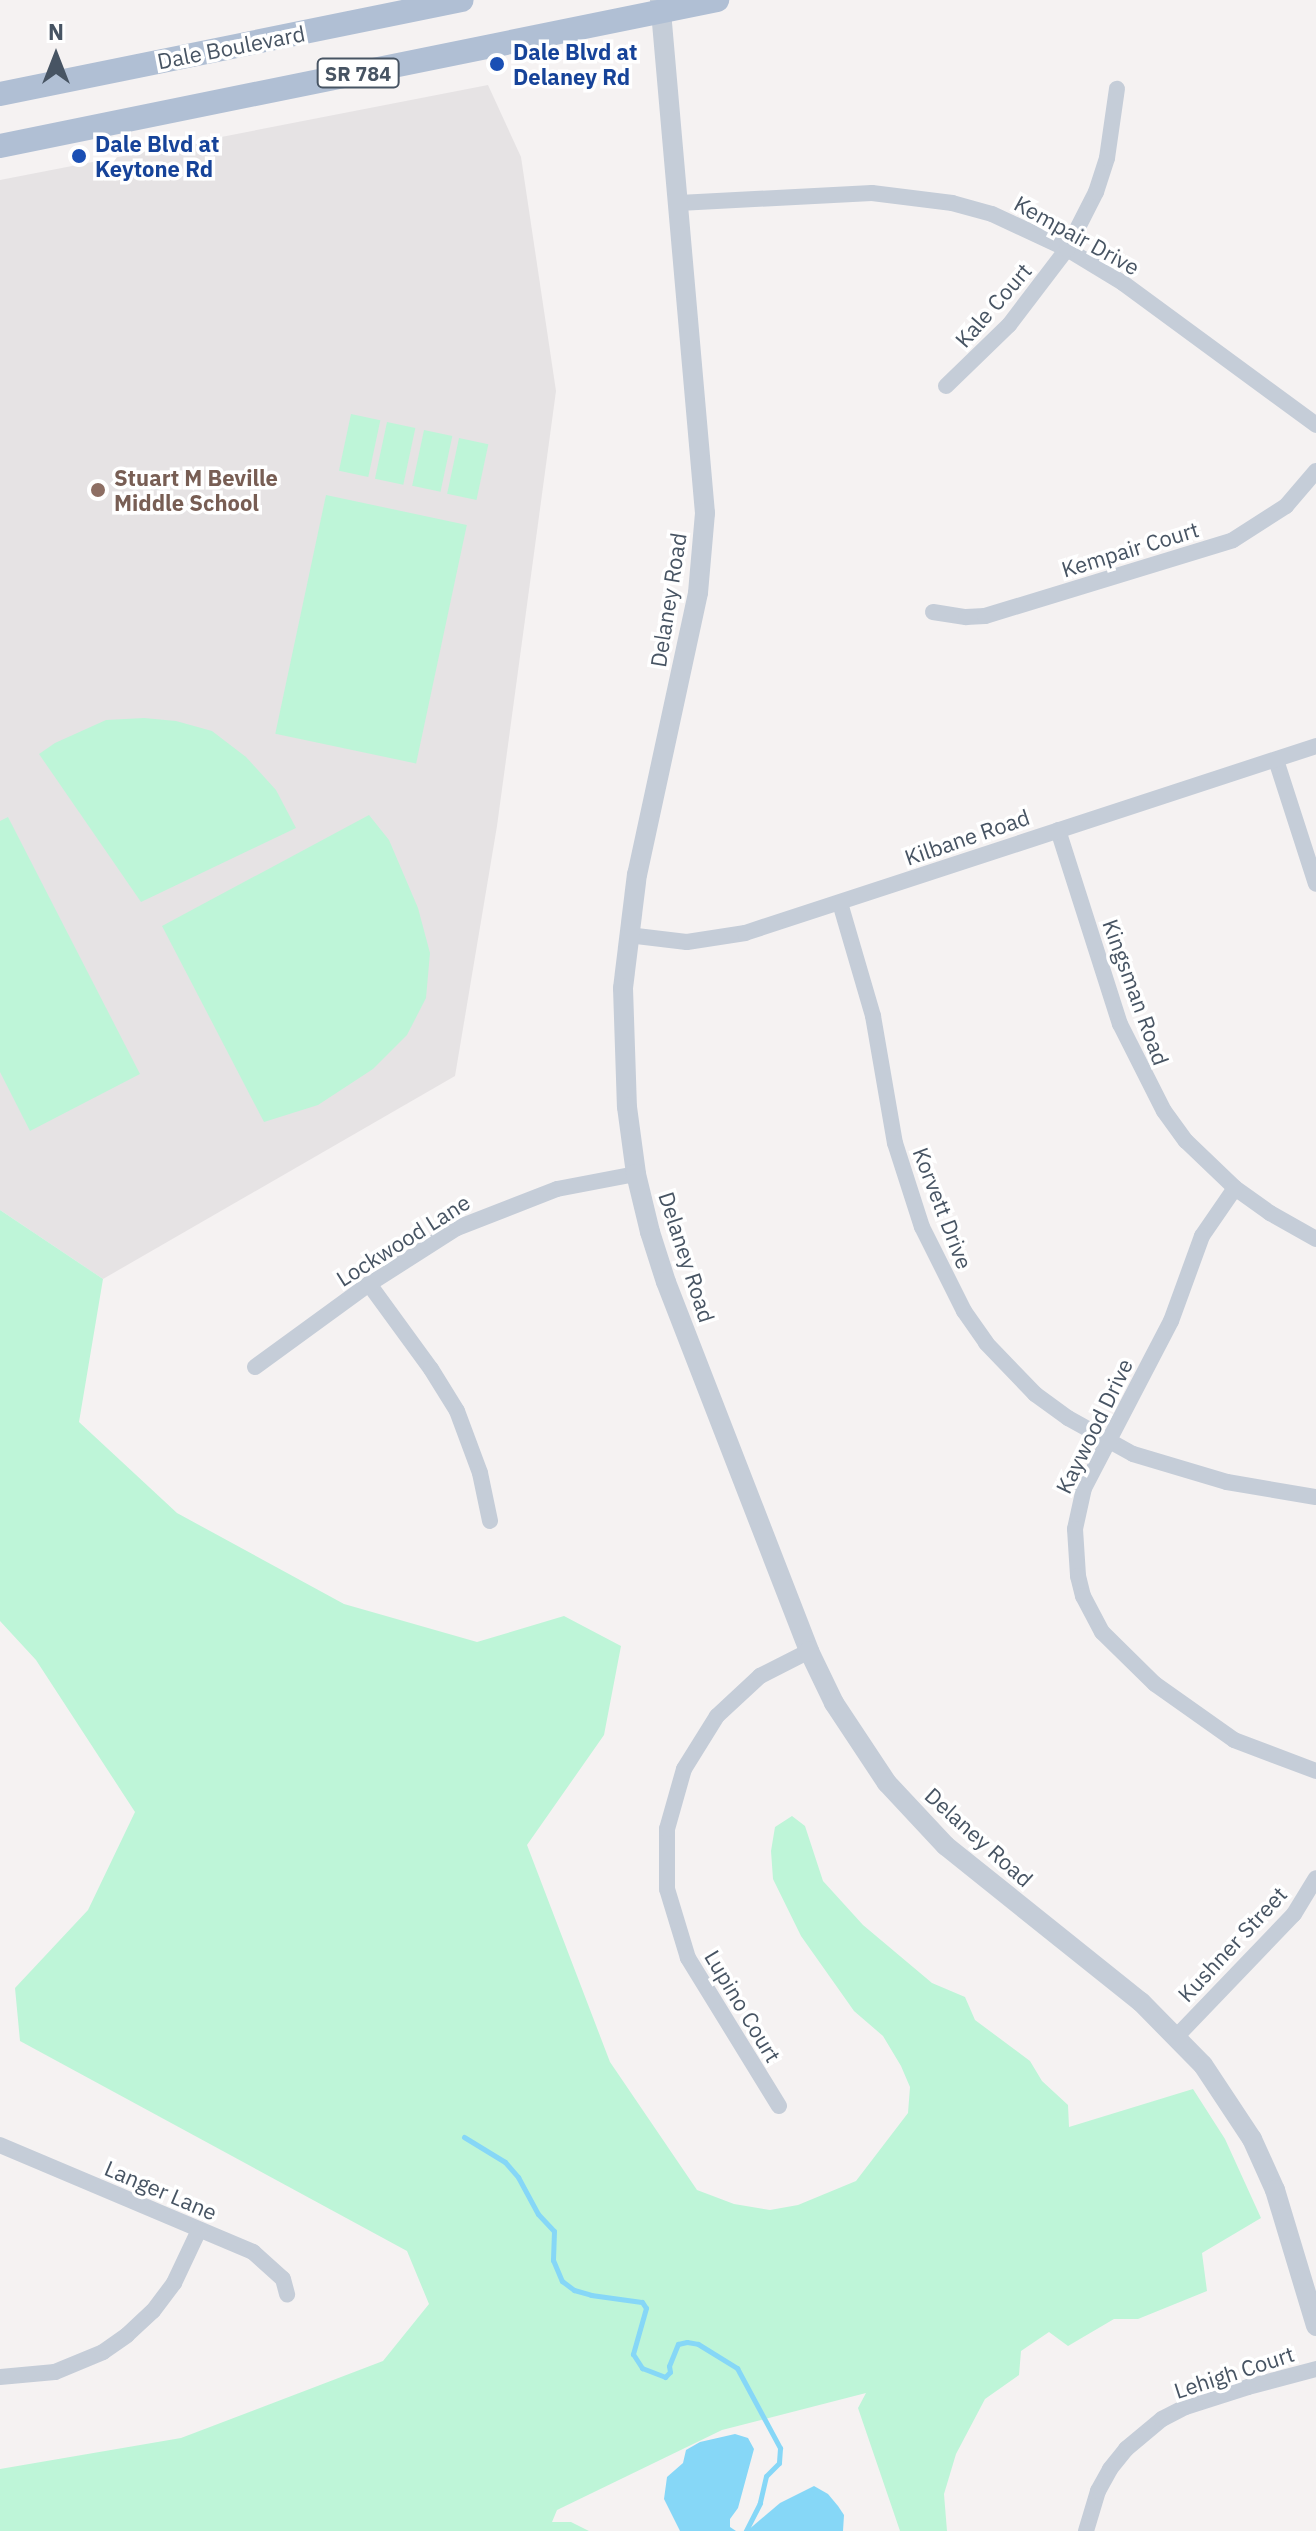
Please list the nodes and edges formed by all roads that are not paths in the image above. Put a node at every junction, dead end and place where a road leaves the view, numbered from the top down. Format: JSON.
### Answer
{"nodes":[{"id":1,"x":462,"y":0,"type":"edge"},
{"id":2,"x":717,"y":0,"type":"edge"},
{"id":3,"x":661,"y":6,"type":"edge"},
{"id":4,"x":1117,"y":89,"type":"dead end"},
{"id":5,"x":0,"y":94,"type":"edge"},
{"id":6,"x":0,"y":146,"type":"edge"},
{"id":7,"x":679,"y":203,"type":"junction"},
{"id":8,"x":1067,"y":249,"type":"junction"},
{"id":9,"x":946,"y":386,"type":"dead end"},
{"id":10,"x":1316,"y":425,"type":"edge"},
{"id":11,"x":1316,"y":471,"type":"edge"},
{"id":12,"x":933,"y":612,"type":"dead end"},
{"id":13,"x":1316,"y":746,"type":"edge"},
{"id":14,"x":1276,"y":760,"type":"junction"},
{"id":15,"x":1058,"y":830,"type":"junction"},
{"id":16,"x":1316,"y":884,"type":"edge"},
{"id":17,"x":840,"y":903,"type":"junction"},
{"id":18,"x":628,"y":935,"type":"junction"},
{"id":19,"x":636,"y":1174,"type":"junction"},
{"id":20,"x":1235,"y":1188,"type":"junction"},
{"id":21,"x":1316,"y":1239,"type":"edge"},
{"id":22,"x":369,"y":1284,"type":"junction"},
{"id":23,"x":255,"y":1367,"type":"dead end"},
{"id":24,"x":1108,"y":1442,"type":"junction"},
{"id":25,"x":1316,"y":1497,"type":"edge"},
{"id":26,"x":490,"y":1521,"type":"dead end"},
{"id":27,"x":809,"y":1651,"type":"junction"},
{"id":28,"x":1316,"y":1771,"type":"edge"},
{"id":29,"x":1316,"y":1878,"type":"edge"},
{"id":30,"x":1177,"y":2036,"type":"junction"},
{"id":31,"x":779,"y":2106,"type":"dead end"},
{"id":32,"x":0,"y":2145,"type":"edge"},
{"id":33,"x":199,"y":2230,"type":"junction"},
{"id":34,"x":287,"y":2294,"type":"dead end"},
{"id":35,"x":1316,"y":2326,"type":"edge"},
{"id":36,"x":1316,"y":2369,"type":"edge"},
{"id":37,"x":0,"y":2377,"type":"edge"},
{"id":38,"x":1086,"y":2531,"type":"edge"}],
"edges":[{"from":1,"to":5,"type":"main road","name":"Dale Boulevard","number":"SR 784"},
{"from":2,"to":3,"type":"main road","number":"SR 784"},
{"from":3,"to":6,"type":"main road","number":"SR 784"},
{"from":3,"to":7,"type":"street","name":"Delaney Road"},
{"from":4,"to":8,"type":"street","name":"Kale Court"},
{"from":7,"to":8,"type":"street","name":"Kempair Drive"},
{"from":7,"to":18,"type":"street","name":"Delaney Road"},
{"from":8,"to":9,"type":"street","name":"Kale Court"},
{"from":8,"to":10,"type":"street","name":"Kempair Drive"},
{"from":11,"to":12,"type":"street","name":"Kempair Court"},
{"from":13,"to":14,"type":"street","name":"Kilbane Road"},
{"from":14,"to":15,"type":"street","name":"Kilbane Road"},
{"from":14,"to":16,"type":"street"},
{"from":15,"to":17,"type":"street","name":"Kilbane Road"},
{"from":15,"to":20,"type":"street","name":"Kingsman Road"},
{"from":17,"to":18,"type":"street","name":"Kilbane Road"},
{"from":17,"to":24,"type":"street","name":"Korvett Drive"},
{"from":18,"to":19,"type":"street","name":"Delaney Road"},
{"from":19,"to":22,"type":"street","name":"Lockwood Lane"},
{"from":19,"to":27,"type":"street","name":"Delaney Road"},
{"from":20,"to":21,"type":"street","name":"Kingsman Road"},
{"from":20,"to":24,"type":"street","name":"Kaywood Drive"},
{"from":22,"to":23,"type":"street","name":"Lockwood Lane"},
{"from":22,"to":26,"type":"street"},
{"from":24,"to":25,"type":"street","name":"Korvett Drive"},
{"from":24,"to":28,"type":"street","name":"Kaywood Drive"},
{"from":27,"to":30,"type":"street","name":"Delaney Road"},
{"from":27,"to":31,"type":"street","name":"Lupino Court"},
{"from":29,"to":30,"type":"street","name":"Kushner Street"},
{"from":30,"to":35,"type":"street","name":"Delaney Road"},
{"from":32,"to":33,"type":"street","name":"Langer Lane"},
{"from":33,"to":34,"type":"street","name":"Langer Lane"},
{"from":33,"to":37,"type":"street"},
{"from":36,"to":38,"type":"street","name":"Lehigh Court"}]}
